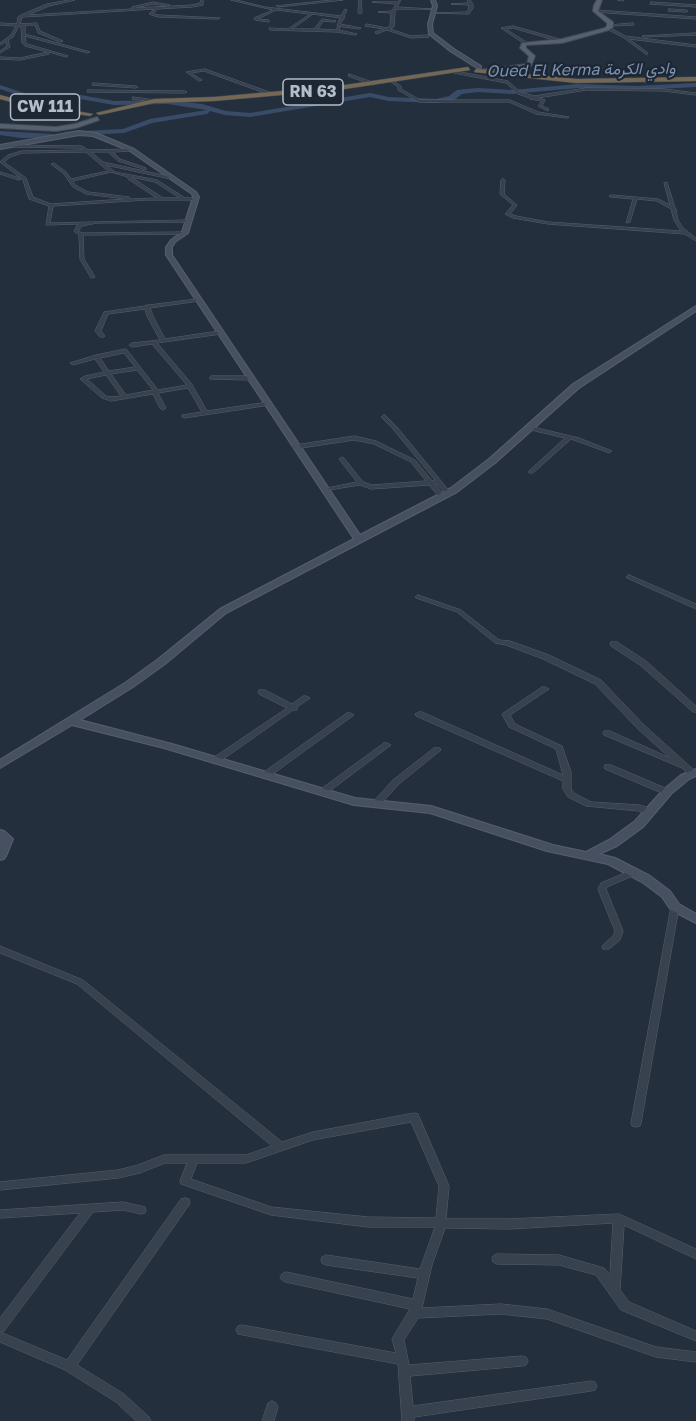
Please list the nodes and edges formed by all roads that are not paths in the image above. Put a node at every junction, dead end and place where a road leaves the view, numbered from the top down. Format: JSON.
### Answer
{"nodes":[{"id":1,"x":74,"y":0,"type":"edge"},
{"id":2,"x":202,"y":0,"type":"edge"},
{"id":3,"x":232,"y":0,"type":"edge"},
{"id":4,"x":342,"y":0,"type":"edge"},
{"id":5,"x":360,"y":0,"type":"edge"},
{"id":6,"x":431,"y":0,"type":"edge"},
{"id":7,"x":600,"y":0,"type":"edge"},
{"id":8,"x":399,"y":1,"type":"edge"},
{"id":9,"x":253,"y":2,"type":"edge"},
{"id":10,"x":374,"y":2,"type":"dead end"},
{"id":11,"x":470,"y":2,"type":"edge"},
{"id":12,"x":652,"y":2,"type":"edge"},
{"id":13,"x":453,"y":4,"type":"edge"},
{"id":14,"x":696,"y":6,"type":"edge"},
{"id":15,"x":261,"y":7,"type":"junction"},
{"id":16,"x":176,"y":8,"type":"junction"},
{"id":17,"x":156,"y":9,"type":"junction"},
{"id":18,"x":129,"y":10,"type":"junction"},
{"id":19,"x":276,"y":10,"type":"junction"},
{"id":20,"x":345,"y":10,"type":"dead end"},
{"id":21,"x":394,"y":10,"type":"junction"},
{"id":22,"x":431,"y":11,"type":"junction"},
{"id":23,"x":595,"y":11,"type":"junction"},
{"id":24,"x":645,"y":11,"type":"junction"},
{"id":25,"x":223,"y":12,"type":"dead end"},
{"id":26,"x":380,"y":12,"type":"dead end"},
{"id":27,"x":686,"y":12,"type":"dead end"},
{"id":28,"x":360,"y":13,"type":"dead end"},
{"id":29,"x":312,"y":14,"type":"junction"},
{"id":30,"x":22,"y":16,"type":"junction"},
{"id":31,"x":212,"y":18,"type":"junction"},
{"id":32,"x":218,"y":18,"type":"dead end"},
{"id":33,"x":696,"y":18,"type":"edge"},
{"id":34,"x":268,"y":21,"type":"dead end"},
{"id":35,"x":341,"y":21,"type":"junction"},
{"id":36,"x":0,"y":24,"type":"edge"},
{"id":37,"x":11,"y":24,"type":"junction"},
{"id":38,"x":21,"y":24,"type":"junction"},
{"id":39,"x":633,"y":24,"type":"dead end"},
{"id":40,"x":366,"y":25,"type":"dead end"},
{"id":41,"x":610,"y":26,"type":"junction"},
{"id":42,"x":359,"y":28,"type":"dead end"},
{"id":43,"x":270,"y":29,"type":"dead end"},
{"id":44,"x":289,"y":29,"type":"junction"},
{"id":45,"x":388,"y":29,"type":"junction"},
{"id":46,"x":0,"y":31,"type":"edge"},
{"id":47,"x":315,"y":31,"type":"junction"},
{"id":48,"x":337,"y":31,"type":"junction"},
{"id":49,"x":376,"y":33,"type":"dead end"},
{"id":50,"x":354,"y":34,"type":"dead end"},
{"id":51,"x":696,"y":34,"type":"edge"},
{"id":52,"x":25,"y":35,"type":"junction"},
{"id":53,"x":430,"y":36,"type":"junction"},
{"id":54,"x":624,"y":37,"type":"junction"},
{"id":55,"x":7,"y":41,"type":"junction"},
{"id":56,"x":61,"y":41,"type":"dead end"},
{"id":57,"x":562,"y":41,"type":"junction"},
{"id":58,"x":0,"y":44,"type":"edge"},
{"id":59,"x":527,"y":44,"type":"junction"},
{"id":60,"x":29,"y":45,"type":"junction"},
{"id":61,"x":696,"y":46,"type":"edge"},
{"id":62,"x":22,"y":48,"type":"dead end"},
{"id":63,"x":47,"y":51,"type":"junction"},
{"id":64,"x":0,"y":52,"type":"edge"},
{"id":65,"x":88,"y":52,"type":"dead end"},
{"id":66,"x":647,"y":54,"type":"dead end"},
{"id":67,"x":66,"y":56,"type":"dead end"},
{"id":68,"x":0,"y":58,"type":"edge"},
{"id":69,"x":476,"y":69,"type":"junction"},
{"id":70,"x":506,"y":69,"type":"junction"},
{"id":71,"x":455,"y":72,"type":"junction"},
{"id":72,"x":349,"y":75,"type":"dead end"},
{"id":73,"x":531,"y":77,"type":"junction"},
{"id":74,"x":696,"y":78,"type":"edge"},
{"id":75,"x":361,"y":79,"type":"junction"},
{"id":76,"x":200,"y":80,"type":"dead end"},
{"id":77,"x":349,"y":82,"type":"dead end"},
{"id":78,"x":393,"y":82,"type":"junction"},
{"id":79,"x":93,"y":84,"type":"dead end"},
{"id":80,"x":374,"y":84,"type":"junction"},
{"id":81,"x":88,"y":91,"type":"dead end"},
{"id":82,"x":159,"y":91,"type":"junction"},
{"id":83,"x":185,"y":92,"type":"dead end"},
{"id":84,"x":271,"y":94,"type":"junction"},
{"id":85,"x":696,"y":94,"type":"edge"},
{"id":86,"x":0,"y":98,"type":"edge"},
{"id":87,"x":531,"y":98,"type":"junction"},
{"id":88,"x":153,"y":101,"type":"junction"},
{"id":89,"x":137,"y":102,"type":"junction"},
{"id":90,"x":548,"y":110,"type":"dead end"},
{"id":91,"x":87,"y":116,"type":"junction"},
{"id":92,"x":100,"y":116,"type":"junction"},
{"id":93,"x":567,"y":117,"type":"dead end"},
{"id":94,"x":0,"y":126,"type":"edge"},
{"id":95,"x":76,"y":126,"type":"junction"},
{"id":96,"x":48,"y":129,"type":"junction"},
{"id":97,"x":61,"y":136,"type":"junction"},
{"id":98,"x":1,"y":146,"type":"edge"},
{"id":99,"x":132,"y":150,"type":"junction"},
{"id":100,"x":110,"y":151,"type":"junction"},
{"id":101,"x":88,"y":152,"type":"junction"},
{"id":102,"x":103,"y":163,"type":"junction"},
{"id":103,"x":53,"y":164,"type":"dead end"},
{"id":104,"x":113,"y":172,"type":"junction"},
{"id":105,"x":0,"y":173,"type":"edge"},
{"id":106,"x":154,"y":174,"type":"junction"},
{"id":107,"x":128,"y":177,"type":"junction"},
{"id":108,"x":166,"y":177,"type":"junction"},
{"id":109,"x":119,"y":179,"type":"dead end"},
{"id":110,"x":176,"y":179,"type":"junction"},
{"id":111,"x":71,"y":180,"type":"junction"},
{"id":112,"x":503,"y":180,"type":"dead end"},
{"id":113,"x":156,"y":181,"type":"junction"},
{"id":114,"x":27,"y":182,"type":"junction"},
{"id":115,"x":666,"y":183,"type":"dead end"},
{"id":116,"x":137,"y":193,"type":"dead end"},
{"id":117,"x":611,"y":196,"type":"dead end"},
{"id":118,"x":635,"y":198,"type":"junction"},
{"id":119,"x":146,"y":199,"type":"junction"},
{"id":120,"x":162,"y":199,"type":"junction"},
{"id":121,"x":184,"y":199,"type":"junction"},
{"id":122,"x":196,"y":199,"type":"junction"},
{"id":123,"x":129,"y":200,"type":"junction"},
{"id":124,"x":86,"y":204,"type":"junction"},
{"id":125,"x":51,"y":205,"type":"junction"},
{"id":126,"x":675,"y":210,"type":"junction"},
{"id":127,"x":86,"y":212,"type":"dead end"},
{"id":128,"x":188,"y":221,"type":"junction"},
{"id":129,"x":98,"y":222,"type":"junction"},
{"id":130,"x":628,"y":222,"type":"dead end"},
{"id":131,"x":184,"y":233,"type":"junction"},
{"id":132,"x":685,"y":233,"type":"junction"},
{"id":133,"x":81,"y":234,"type":"junction"},
{"id":134,"x":696,"y":240,"type":"edge"},
{"id":135,"x":93,"y":277,"type":"dead end"},
{"id":136,"x":197,"y":300,"type":"junction"},
{"id":137,"x":115,"y":304,"type":"dead end"},
{"id":138,"x":147,"y":306,"type":"junction"},
{"id":139,"x":696,"y":308,"type":"edge"},
{"id":140,"x":120,"y":310,"type":"junction"},
{"id":141,"x":219,"y":333,"type":"junction"},
{"id":142,"x":102,"y":336,"type":"dead end"},
{"id":143,"x":163,"y":341,"type":"junction"},
{"id":144,"x":153,"y":342,"type":"junction"},
{"id":145,"x":132,"y":345,"type":"dead end"},
{"id":146,"x":96,"y":357,"type":"junction"},
{"id":147,"x":73,"y":363,"type":"dead end"},
{"id":148,"x":138,"y":368,"type":"junction"},
{"id":149,"x":106,"y":374,"type":"junction"},
{"id":150,"x":212,"y":378,"type":"dead end"},
{"id":151,"x":250,"y":378,"type":"junction"},
{"id":152,"x":190,"y":386,"type":"junction"},
{"id":153,"x":155,"y":391,"type":"junction"},
{"id":154,"x":125,"y":397,"type":"junction"},
{"id":155,"x":268,"y":404,"type":"junction"},
{"id":156,"x":163,"y":408,"type":"dead end"},
{"id":157,"x":205,"y":413,"type":"junction"},
{"id":158,"x":184,"y":416,"type":"dead end"},
{"id":159,"x":384,"y":417,"type":"dead end"},
{"id":160,"x":529,"y":428,"type":"junction"},
{"id":161,"x":569,"y":438,"type":"junction"},
{"id":162,"x":295,"y":447,"type":"junction"},
{"id":163,"x":609,"y":451,"type":"dead end"},
{"id":164,"x":342,"y":459,"type":"dead end"},
{"id":165,"x":531,"y":472,"type":"dead end"},
{"id":166,"x":429,"y":482,"type":"junction"},
{"id":167,"x":438,"y":482,"type":"junction"},
{"id":168,"x":362,"y":483,"type":"junction"},
{"id":169,"x":324,"y":490,"type":"junction"},
{"id":170,"x":445,"y":495,"type":"junction"},
{"id":171,"x":358,"y":540,"type":"junction"},
{"id":172,"x":629,"y":577,"type":"dead end"},
{"id":173,"x":418,"y":597,"type":"dead end"},
{"id":174,"x":696,"y":607,"type":"edge"},
{"id":175,"x":614,"y":645,"type":"dead end"},
{"id":176,"x":545,"y":689,"type":"dead end"},
{"id":177,"x":262,"y":692,"type":"dead end"},
{"id":178,"x":306,"y":698,"type":"dead end"},
{"id":179,"x":294,"y":708,"type":"junction"},
{"id":180,"x":696,"y":710,"type":"edge"},
{"id":181,"x":419,"y":714,"type":"dead end"},
{"id":182,"x":350,"y":715,"type":"dead end"},
{"id":183,"x":70,"y":721,"type":"junction"},
{"id":184,"x":607,"y":733,"type":"dead end"},
{"id":185,"x":387,"y":745,"type":"dead end"},
{"id":186,"x":437,"y":750,"type":"dead end"},
{"id":187,"x":216,"y":760,"type":"junction"},
{"id":188,"x":0,"y":765,"type":"edge"},
{"id":189,"x":608,"y":767,"type":"dead end"},
{"id":190,"x":692,"y":771,"type":"edge"},
{"id":191,"x":267,"y":774,"type":"junction"},
{"id":192,"x":566,"y":779,"type":"junction"},
{"id":193,"x":324,"y":791,"type":"junction"},
{"id":194,"x":667,"y":792,"type":"junction"},
{"id":195,"x":375,"y":805,"type":"junction"},
{"id":196,"x":651,"y":812,"type":"junction"},
{"id":197,"x":0,"y":834,"type":"edge"},
{"id":198,"x":590,"y":855,"type":"junction"},
{"id":199,"x":0,"y":856,"type":"edge"},
{"id":200,"x":634,"y":872,"type":"junction"},
{"id":201,"x":675,"y":907,"type":"junction"},
{"id":202,"x":696,"y":919,"type":"edge"},
{"id":203,"x":606,"y":947,"type":"dead end"},
{"id":204,"x":0,"y":949,"type":"edge"},
{"id":205,"x":636,"y":1123,"type":"dead end"},
{"id":206,"x":281,"y":1148,"type":"junction"},
{"id":207,"x":194,"y":1159,"type":"junction"},
{"id":208,"x":0,"y":1186,"type":"edge"},
{"id":209,"x":185,"y":1202,"type":"dead end"},
{"id":210,"x":90,"y":1208,"type":"junction"},
{"id":211,"x":141,"y":1210,"type":"dead end"},
{"id":212,"x":0,"y":1214,"type":"edge"},
{"id":213,"x":619,"y":1218,"type":"junction"},
{"id":214,"x":440,"y":1223,"type":"junction"},
{"id":215,"x":694,"y":1254,"type":"edge"},
{"id":216,"x":497,"y":1259,"type":"dead end"},
{"id":217,"x":326,"y":1260,"type":"dead end"},
{"id":218,"x":424,"y":1274,"type":"junction"},
{"id":219,"x":286,"y":1277,"type":"dead end"},
{"id":220,"x":614,"y":1291,"type":"junction"},
{"id":221,"x":416,"y":1309,"type":"junction"},
{"id":222,"x":0,"y":1327,"type":"edge"},
{"id":223,"x":242,"y":1330,"type":"dead end"},
{"id":224,"x":696,"y":1336,"type":"edge"},
{"id":225,"x":0,"y":1337,"type":"edge"},
{"id":226,"x":696,"y":1357,"type":"edge"},
{"id":227,"x":522,"y":1361,"type":"dead end"},
{"id":228,"x":69,"y":1366,"type":"junction"},
{"id":229,"x":403,"y":1366,"type":"junction"},
{"id":230,"x":591,"y":1386,"type":"dead end"},
{"id":231,"x":272,"y":1407,"type":"dead end"},
{"id":232,"x":407,"y":1416,"type":"edge"},
{"id":233,"x":146,"y":1421,"type":"edge"},
{"id":234,"x":267,"y":1421,"type":"edge"}],
"edges":[{"from":1,"to":30,"type":"street"},
{"from":2,"to":16,"type":"street"},
{"from":3,"to":9,"type":"street"},
{"from":4,"to":15,"type":"street"},
{"from":5,"to":28,"type":"street"},
{"from":6,"to":22,"type":"street"},
{"from":7,"to":23,"type":"main road"},
{"from":8,"to":10,"type":"street"},
{"from":8,"to":21,"type":"street"},
{"from":9,"to":15,"type":"street"},
{"from":11,"to":13,"type":"street"},
{"from":11,"to":22,"type":"street"},
{"from":12,"to":14,"type":"street"},
{"from":12,"to":24,"type":"street"},
{"from":15,"to":19,"type":"street"},
{"from":16,"to":17,"type":"street"},
{"from":16,"to":18,"type":"street"},
{"from":17,"to":18,"type":"street"},
{"from":17,"to":31,"type":"street"},
{"from":18,"to":30,"type":"street"},
{"from":19,"to":29,"type":"street"},
{"from":19,"to":34,"type":"street"},
{"from":20,"to":35,"type":"street"},
{"from":21,"to":22,"type":"street"},
{"from":21,"to":26,"type":"street"},
{"from":21,"to":45,"type":"street"},
{"from":22,"to":53,"type":"street"},
{"from":23,"to":24,"type":"street"},
{"from":23,"to":41,"type":"main road"},
{"from":24,"to":27,"type":"street"},
{"from":24,"to":33,"type":"street"},
{"from":25,"to":31,"type":"street"},
{"from":29,"to":35,"type":"street"},
{"from":29,"to":44,"type":"street"},
{"from":30,"to":38,"type":"street"},
{"from":31,"to":32,"type":"street"},
{"from":35,"to":42,"type":"street"},
{"from":35,"to":47,"type":"street"},
{"from":35,"to":48,"type":"street"},
{"from":36,"to":37,"type":"street"},
{"from":37,"to":38,"type":"street"},
{"from":37,"to":46,"type":"street"},
{"from":38,"to":52,"type":"street"},
{"from":38,"to":55,"type":"street"},
{"from":38,"to":56,"type":"street"},
{"from":39,"to":41,"type":"street"},
{"from":40,"to":45,"type":"street"},
{"from":41,"to":54,"type":"street"},
{"from":41,"to":57,"type":"main road"},
{"from":43,"to":44,"type":"street"},
{"from":44,"to":47,"type":"street"},
{"from":45,"to":49,"type":"street"},
{"from":45,"to":53,"type":"street"},
{"from":47,"to":48,"type":"street"},
{"from":48,"to":50,"type":"street"},
{"from":51,"to":54,"type":"street"},
{"from":52,"to":60,"type":"street"},
{"from":52,"to":65,"type":"street"},
{"from":53,"to":69,"type":"street"},
{"from":53,"to":69,"type":"street"},
{"from":54,"to":61,"type":"street"},
{"from":54,"to":66,"type":"street"},
{"from":55,"to":58,"type":"street"},
{"from":55,"to":64,"type":"street"},
{"from":57,"to":59,"type":"main road"},
{"from":57,"to":59,"type":"street"},
{"from":59,"to":70,"type":"main road","number":"RN 63"},
{"from":60,"to":62,"type":"street"},
{"from":60,"to":63,"type":"street"},
{"from":63,"to":67,"type":"street"},
{"from":63,"to":68,"type":"street"},
{"from":69,"to":70,"type":"main road","number":"RN 63"},
{"from":69,"to":71,"type":"highway","number":"RN 63"},
{"from":69,"to":73,"type":"highway"},
{"from":69,"to":74,"type":"highway"},
{"from":69,"to":80,"type":"highway"},
{"from":70,"to":73,"type":"highway"},
{"from":71,"to":78,"type":"highway","number":"RN 63"},
{"from":71,"to":87,"type":"street"},
{"from":72,"to":75,"type":"street"},
{"from":73,"to":74,"type":"highway"},
{"from":75,"to":77,"type":"street"},
{"from":75,"to":80,"type":"street"},
{"from":76,"to":84,"type":"street"},
{"from":78,"to":88,"type":"highway","number":"RN 63"},
{"from":78,"to":93,"type":"street"},
{"from":79,"to":82,"type":"street"},
{"from":80,"to":84,"type":"highway","number":"RN 63"},
{"from":81,"to":82,"type":"street"},
{"from":82,"to":83,"type":"street"},
{"from":82,"to":88,"type":"street"},
{"from":84,"to":88,"type":"highway","number":"RN 63"},
{"from":85,"to":87,"type":"street"},
{"from":86,"to":91,"type":"highway","number":"CW 111"},
{"from":87,"to":90,"type":"street"},
{"from":88,"to":89,"type":"highway","number":"RN 63"},
{"from":88,"to":89,"type":"street"},
{"from":89,"to":92,"type":"highway","number":"RN 63"},
{"from":91,"to":92,"type":"highway"},
{"from":91,"to":95,"type":"main road"},
{"from":92,"to":95,"type":"main road"},
{"from":94,"to":96,"type":"main road"},
{"from":95,"to":96,"type":"main road"},
{"from":96,"to":97,"type":"street"},
{"from":97,"to":98,"type":"street"},
{"from":97,"to":99,"type":"street"},
{"from":98,"to":101,"type":"street"},
{"from":99,"to":100,"type":"street"},
{"from":99,"to":110,"type":"street"},
{"from":100,"to":101,"type":"street"},
{"from":100,"to":106,"type":"street"},
{"from":101,"to":102,"type":"street"},
{"from":101,"to":114,"type":"street"},
{"from":102,"to":104,"type":"street"},
{"from":102,"to":106,"type":"street"},
{"from":103,"to":111,"type":"street"},
{"from":104,"to":107,"type":"street"},
{"from":104,"to":109,"type":"street"},
{"from":104,"to":111,"type":"street"},
{"from":105,"to":114,"type":"street"},
{"from":106,"to":108,"type":"street"},
{"from":107,"to":113,"type":"street"},
{"from":107,"to":120,"type":"street"},
{"from":108,"to":110,"type":"street"},
{"from":108,"to":113,"type":"street"},
{"from":110,"to":122,"type":"street"},
{"from":111,"to":123,"type":"street"},
{"from":112,"to":132,"type":"street"},
{"from":113,"to":121,"type":"street"},
{"from":114,"to":125,"type":"street"},
{"from":115,"to":126,"type":"street"},
{"from":116,"to":119,"type":"street"},
{"from":117,"to":118,"type":"street"},
{"from":118,"to":126,"type":"street"},
{"from":118,"to":130,"type":"street"},
{"from":119,"to":120,"type":"street"},
{"from":119,"to":123,"type":"street"},
{"from":120,"to":121,"type":"street"},
{"from":121,"to":122,"type":"street"},
{"from":122,"to":128,"type":"street"},
{"from":123,"to":124,"type":"street"},
{"from":124,"to":125,"type":"street"},
{"from":124,"to":127,"type":"street"},
{"from":125,"to":129,"type":"street"},
{"from":126,"to":132,"type":"street"},
{"from":128,"to":129,"type":"street"},
{"from":128,"to":131,"type":"street"},
{"from":129,"to":133,"type":"street"},
{"from":131,"to":133,"type":"street"},
{"from":131,"to":136,"type":"street"},
{"from":132,"to":134,"type":"street"},
{"from":133,"to":135,"type":"street"},
{"from":136,"to":138,"type":"street"},
{"from":136,"to":141,"type":"street"},
{"from":137,"to":140,"type":"street"},
{"from":138,"to":140,"type":"street"},
{"from":138,"to":143,"type":"street"},
{"from":139,"to":160,"type":"street"},
{"from":140,"to":142,"type":"street"},
{"from":141,"to":143,"type":"street"},
{"from":141,"to":151,"type":"street"},
{"from":143,"to":144,"type":"street"},
{"from":144,"to":145,"type":"street"},
{"from":144,"to":152,"type":"street"},
{"from":146,"to":147,"type":"street"},
{"from":146,"to":148,"type":"street"},
{"from":146,"to":149,"type":"street"},
{"from":148,"to":149,"type":"street"},
{"from":148,"to":153,"type":"street"},
{"from":149,"to":154,"type":"street"},
{"from":149,"to":154,"type":"street"},
{"from":150,"to":151,"type":"street"},
{"from":151,"to":155,"type":"street"},
{"from":152,"to":153,"type":"street"},
{"from":152,"to":157,"type":"street"},
{"from":153,"to":154,"type":"street"},
{"from":153,"to":156,"type":"street"},
{"from":155,"to":157,"type":"street"},
{"from":155,"to":162,"type":"street"},
{"from":157,"to":158,"type":"street"},
{"from":159,"to":167,"type":"street"},
{"from":160,"to":161,"type":"street"},
{"from":160,"to":170,"type":"street"},
{"from":161,"to":163,"type":"street"},
{"from":161,"to":165,"type":"street"},
{"from":162,"to":166,"type":"street"},
{"from":162,"to":169,"type":"street"},
{"from":164,"to":168,"type":"street"},
{"from":166,"to":167,"type":"street"},
{"from":166,"to":168,"type":"street"},
{"from":166,"to":170,"type":"street"},
{"from":167,"to":170,"type":"street"},
{"from":168,"to":169,"type":"street"},
{"from":169,"to":171,"type":"street"},
{"from":170,"to":171,"type":"street"},
{"from":171,"to":183,"type":"street"},
{"from":172,"to":174,"type":"street"},
{"from":173,"to":190,"type":"street"},
{"from":175,"to":180,"type":"street"},
{"from":176,"to":192,"type":"street"},
{"from":177,"to":179,"type":"street"},
{"from":178,"to":179,"type":"street"},
{"from":179,"to":187,"type":"street"},
{"from":181,"to":192,"type":"street"},
{"from":182,"to":191,"type":"street"},
{"from":183,"to":187,"type":"street"},
{"from":183,"to":188,"type":"street"},
{"from":184,"to":190,"type":"street"},
{"from":185,"to":193,"type":"street"},
{"from":186,"to":195,"type":"street"},
{"from":187,"to":191,"type":"street"},
{"from":189,"to":194,"type":"street"},
{"from":190,"to":194,"type":"street"},
{"from":191,"to":193,"type":"street"},
{"from":192,"to":196,"type":"street"},
{"from":193,"to":195,"type":"street"},
{"from":194,"to":196,"type":"street"},
{"from":195,"to":198,"type":"street"},
{"from":196,"to":198,"type":"street"},
{"from":197,"to":199,"type":"street"},
{"from":198,"to":200,"type":"street"},
{"from":200,"to":201,"type":"street"},
{"from":200,"to":203,"type":"street"},
{"from":201,"to":202,"type":"street"},
{"from":201,"to":205,"type":"street"},
{"from":204,"to":206,"type":"street"},
{"from":206,"to":207,"type":"street"},
{"from":206,"to":214,"type":"street"},
{"from":207,"to":208,"type":"street"},
{"from":207,"to":214,"type":"street"},
{"from":209,"to":228,"type":"street"},
{"from":210,"to":211,"type":"street"},
{"from":210,"to":212,"type":"street"},
{"from":210,"to":222,"type":"street"},
{"from":213,"to":214,"type":"street"},
{"from":213,"to":215,"type":"street"},
{"from":213,"to":220,"type":"street"},
{"from":214,"to":218,"type":"street"},
{"from":216,"to":220,"type":"street"},
{"from":217,"to":218,"type":"street"},
{"from":218,"to":221,"type":"street"},
{"from":219,"to":221,"type":"street"},
{"from":220,"to":224,"type":"street"},
{"from":221,"to":226,"type":"street"},
{"from":221,"to":229,"type":"street"},
{"from":223,"to":229,"type":"street"},
{"from":225,"to":228,"type":"street"},
{"from":227,"to":229,"type":"street"},
{"from":228,"to":233,"type":"street"},
{"from":229,"to":232,"type":"street"},
{"from":230,"to":232,"type":"street"},
{"from":231,"to":234,"type":"street"}]}
